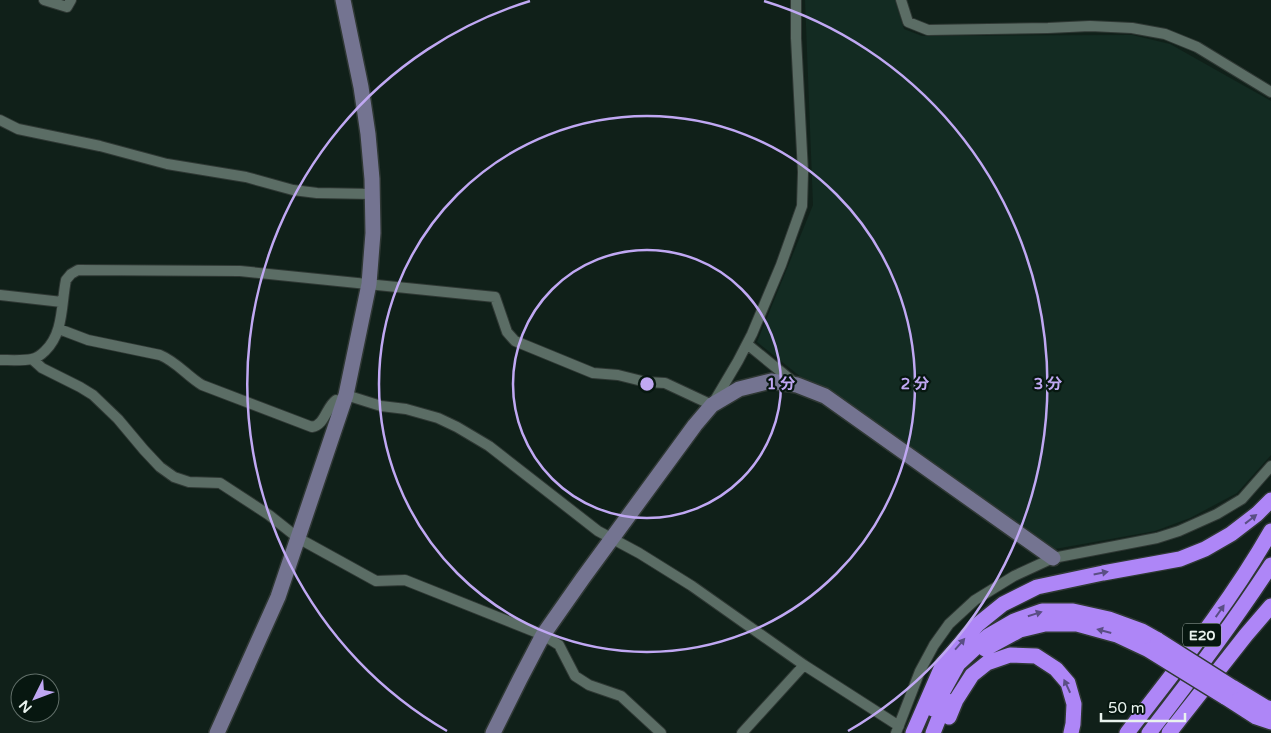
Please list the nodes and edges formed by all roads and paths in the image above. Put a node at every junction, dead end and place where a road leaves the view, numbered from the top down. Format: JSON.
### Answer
{"nodes":[{"id":1,"x":44,"y":0,"type":"edge"},
{"id":2,"x":71,"y":0,"type":"edge"},
{"id":3,"x":343,"y":0,"type":"edge"},
{"id":4,"x":796,"y":0,"type":"edge"},
{"id":5,"x":901,"y":0,"type":"edge"},
{"id":6,"x":1271,"y":92,"type":"edge"},
{"id":7,"x":0,"y":120,"type":"edge"},
{"id":8,"x":372,"y":194,"type":"junction"},
{"id":9,"x":368,"y":284,"type":"junction"},
{"id":10,"x":0,"y":295,"type":"edge"},
{"id":11,"x":62,"y":302,"type":"junction"},
{"id":12,"x":59,"y":329,"type":"junction"},
{"id":13,"x":747,"y":344,"type":"junction"},
{"id":14,"x":32,"y":359,"type":"junction"},
{"id":15,"x":0,"y":360,"type":"edge"},
{"id":16,"x":797,"y":385,"type":"junction"},
{"id":17,"x":345,"y":399,"type":"junction"},
{"id":18,"x":712,"y":405,"type":"junction"},
{"id":19,"x":1271,"y":466,"type":"edge"},
{"id":20,"x":1271,"y":500,"type":"edge"},
{"id":21,"x":1271,"y":531,"type":"edge"},
{"id":22,"x":298,"y":538,"type":"junction"},
{"id":23,"x":612,"y":538,"type":"junction"},
{"id":24,"x":1053,"y":558,"type":"junction"},
{"id":25,"x":1271,"y":565,"type":"edge"},
{"id":26,"x":1271,"y":606,"type":"edge"},
{"id":27,"x":543,"y":635,"type":"junction"},
{"id":28,"x":1153,"y":645,"type":"junction"},
{"id":29,"x":804,"y":665,"type":"junction"},
{"id":30,"x":1228,"y":692,"type":"junction"},
{"id":31,"x":1271,"y":709,"type":"edge"},
{"id":32,"x":1271,"y":722,"type":"edge"},
{"id":33,"x":898,"y":729,"type":"edge"},
{"id":34,"x":217,"y":733,"type":"edge"},
{"id":35,"x":494,"y":733,"type":"edge"},
{"id":36,"x":661,"y":733,"type":"edge"},
{"id":37,"x":742,"y":733,"type":"edge"},
{"id":38,"x":914,"y":733,"type":"edge"},
{"id":39,"x":922,"y":733,"type":"edge"},
{"id":40,"x":933,"y":733,"type":"edge"},
{"id":41,"x":942,"y":733,"type":"edge"},
{"id":42,"x":1071,"y":733,"type":"edge"},
{"id":43,"x":1127,"y":733,"type":"edge"},
{"id":44,"x":1150,"y":733,"type":"edge"},
{"id":45,"x":1169,"y":733,"type":"edge"}],
"edges":[{"from":1,"to":2,"type":"street"},
{"from":3,"to":8,"type":"street"},
{"from":4,"to":13,"type":"street"},
{"from":5,"to":6,"type":"street"},
{"from":7,"to":8,"type":"street"},
{"from":8,"to":9,"type":"street"},
{"from":9,"to":11,"type":"street"},
{"from":9,"to":17,"type":"street"},
{"from":9,"to":18,"type":"street"},
{"from":10,"to":11,"type":"street"},
{"from":11,"to":12,"type":"street"},
{"from":12,"to":14,"type":"street"},
{"from":12,"to":17,"type":"street"},
{"from":13,"to":16,"type":"street"},
{"from":13,"to":18,"type":"street"},
{"from":14,"to":15,"type":"street"},
{"from":14,"to":22,"type":"street"},
{"from":16,"to":18,"type":"street"},
{"from":16,"to":24,"type":"street"},
{"from":17,"to":22,"type":"street"},
{"from":17,"to":23,"type":"street"},
{"from":18,"to":23,"type":"street"},
{"from":19,"to":24,"type":"street"},
{"from":38,"to":20,"type":"highway","one_way":true},
{"from":43,"to":21,"type":"highway","number":"E20","one_way":true},
{"from":22,"to":27,"type":"street"},
{"from":22,"to":34,"type":"street"},
{"from":23,"to":27,"type":"street"},
{"from":23,"to":29,"type":"street"},
{"from":24,"to":33,"type":"street"},
{"from":25,"to":44,"type":"highway","number":"E20"},
{"from":26,"to":45,"type":"highway"},
{"from":27,"to":35,"type":"street"},
{"from":27,"to":36,"type":"street"},
{"from":28,"to":30,"type":"highway","bridge":true},
{"from":39,"to":28,"type":"highway","one_way":true},
{"from":28,"to":40,"type":"highway","one_way":true},
{"from":29,"to":33,"type":"street"},
{"from":29,"to":37,"type":"street"},
{"from":30,"to":31,"type":"highway"},
{"from":30,"to":32,"type":"highway"},
{"from":42,"to":41,"type":"highway","one_way":true}]}
